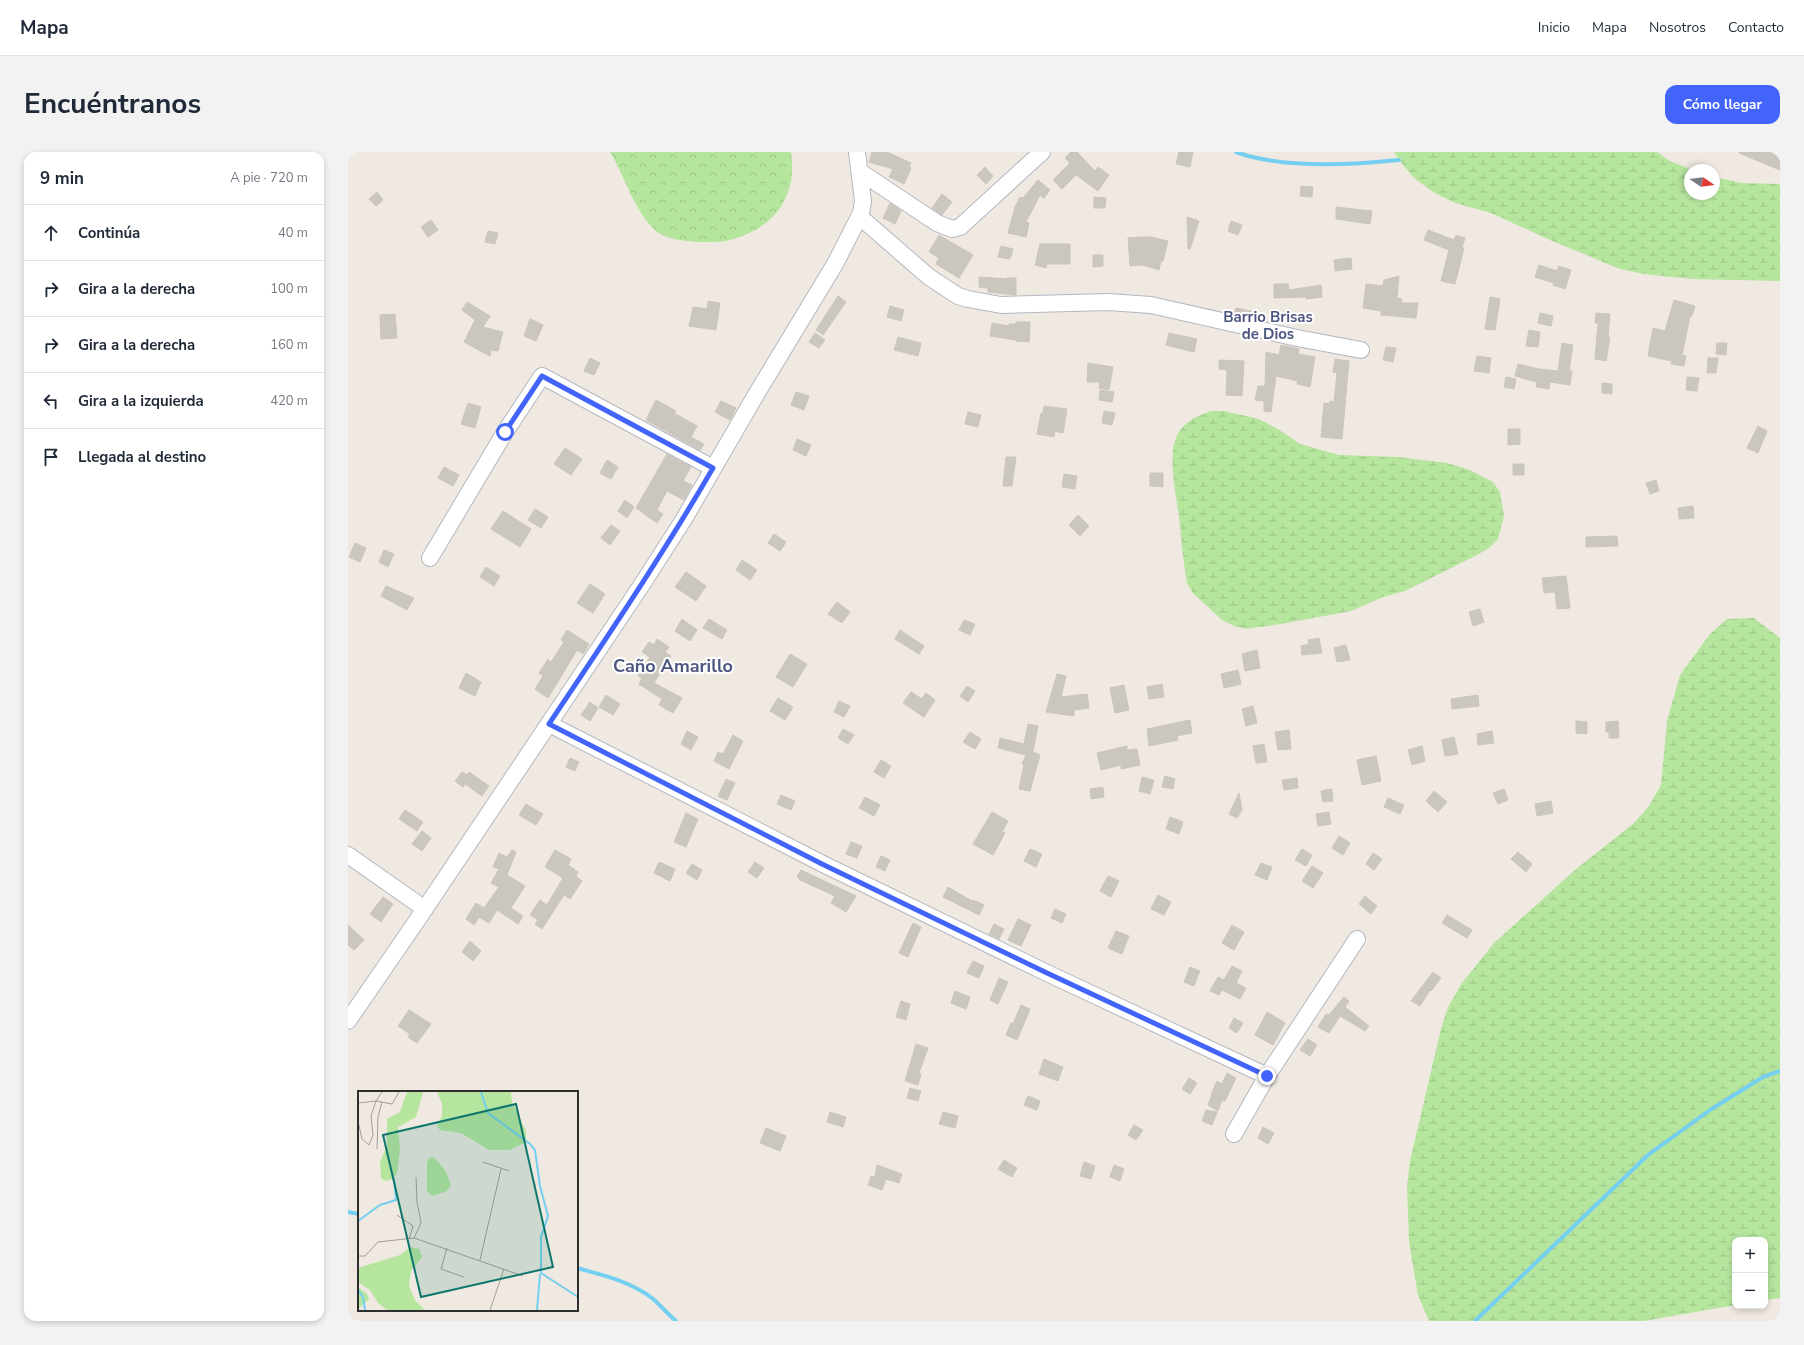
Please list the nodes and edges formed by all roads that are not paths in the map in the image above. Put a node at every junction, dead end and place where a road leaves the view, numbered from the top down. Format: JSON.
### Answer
{"nodes":[{"id":1,"x":857,"y":152,"type":"edge"},
{"id":2,"x":1042,"y":152,"type":"edge"},
{"id":3,"x":859,"y":170,"type":"junction"},
{"id":4,"x":860,"y":217,"type":"junction"},
{"id":5,"x":1362,"y":350,"type":"dead end"},
{"id":6,"x":713,"y":468,"type":"junction"},
{"id":7,"x":430,"y":558,"type":"dead end"},
{"id":8,"x":549,"y":724,"type":"junction"},
{"id":9,"x":348,"y":855,"type":"edge"},
{"id":10,"x":425,"y":909,"type":"junction"},
{"id":11,"x":1357,"y":939,"type":"dead end"},
{"id":12,"x":348,"y":1021,"type":"edge"},
{"id":13,"x":1267,"y":1076,"type":"junction"},
{"id":14,"x":1234,"y":1134,"type":"dead end"}],
"edges":[{"from":1,"to":3,"type":"street"},
{"from":2,"to":3,"type":"street"},
{"from":3,"to":4,"type":"street"},
{"from":4,"to":5,"type":"street"},
{"from":4,"to":6,"type":"street"},
{"from":6,"to":7,"type":"street"},
{"from":6,"to":8,"type":"street"},
{"from":8,"to":10,"type":"street"},
{"from":8,"to":13,"type":"street"},
{"from":9,"to":10,"type":"street"},
{"from":10,"to":12,"type":"street"},
{"from":11,"to":13,"type":"street"},
{"from":13,"to":14,"type":"street"}]}
